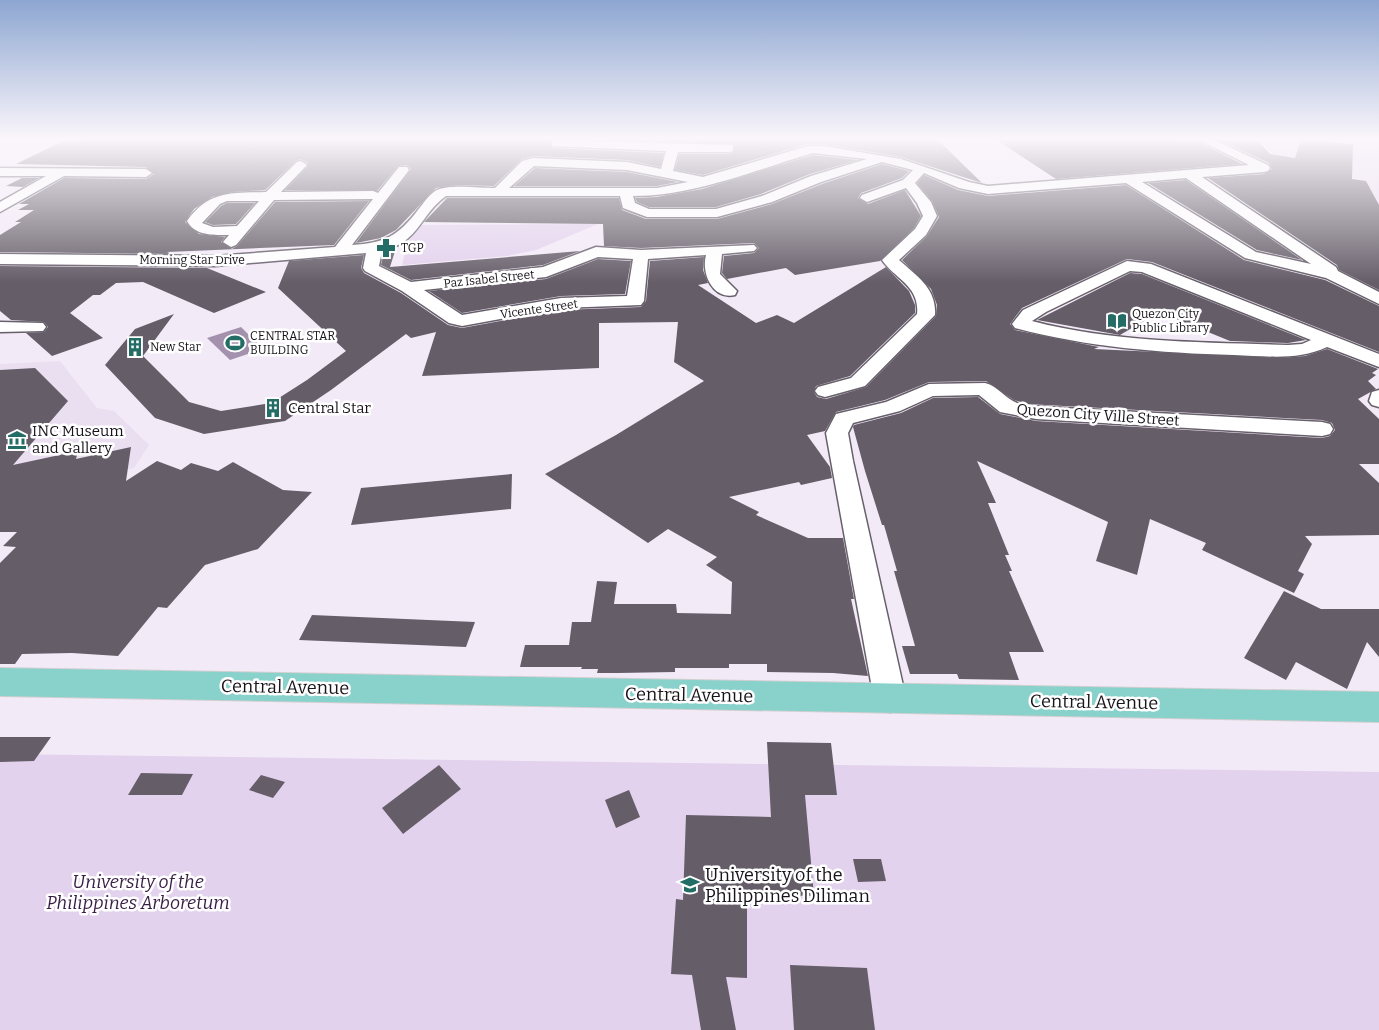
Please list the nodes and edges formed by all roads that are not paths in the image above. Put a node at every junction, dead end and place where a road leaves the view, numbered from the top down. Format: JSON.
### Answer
{"nodes":[{"id":1,"x":36,"y":187,"type":"edge"},
{"id":2,"x":279,"y":187,"type":"edge"},
{"id":3,"x":390,"y":187,"type":"edge"},
{"id":4,"x":503,"y":187,"type":"edge"},
{"id":5,"x":676,"y":187,"type":"edge"},
{"id":6,"x":796,"y":187,"type":"edge"},
{"id":7,"x":897,"y":187,"type":"edge"},
{"id":8,"x":911,"y":187,"type":"edge"},
{"id":9,"x":968,"y":187,"type":"edge"},
{"id":10,"x":1045,"y":187,"type":"edge"},
{"id":11,"x":1141,"y":187,"type":"edge"},
{"id":12,"x":1208,"y":187,"type":"edge"},
{"id":13,"x":500,"y":190,"type":"junction"},
{"id":14,"x":626,"y":193,"type":"junction"},
{"id":15,"x":373,"y":195,"type":"dead end"},
{"id":16,"x":270,"y":196,"type":"junction"},
{"id":17,"x":867,"y":198,"type":"dead end"},
{"id":18,"x":0,"y":208,"type":"edge"},
{"id":19,"x":240,"y":230,"type":"junction"},
{"id":20,"x":380,"y":247,"type":"junction"},
{"id":21,"x":749,"y":248,"type":"dead end"},
{"id":22,"x":716,"y":250,"type":"junction"},
{"id":23,"x":340,"y":251,"type":"junction"},
{"id":24,"x":641,"y":254,"type":"junction"},
{"id":25,"x":0,"y":259,"type":"edge"},
{"id":26,"x":215,"y":261,"type":"junction"},
{"id":27,"x":1332,"y":274,"type":"junction"},
{"id":28,"x":408,"y":287,"type":"junction"},
{"id":29,"x":729,"y":291,"type":"dead end"},
{"id":30,"x":1379,"y":299,"type":"edge"},
{"id":31,"x":0,"y":327,"type":"edge"},
{"id":32,"x":36,"y":327,"type":"dead end"},
{"id":33,"x":1327,"y":340,"type":"junction"},
{"id":34,"x":1379,"y":361,"type":"edge"},
{"id":35,"x":825,"y":391,"type":"dead end"},
{"id":36,"x":1379,"y":396,"type":"edge"},
{"id":37,"x":1379,"y":401,"type":"edge"},
{"id":38,"x":1322,"y":430,"type":"dead end"},
{"id":39,"x":0,"y":682,"type":"edge"},
{"id":40,"x":890,"y":699,"type":"junction"},
{"id":41,"x":1379,"y":707,"type":"edge"}],
"edges":[{"from":1,"to":18,"type":"street"},
{"from":2,"to":16,"type":"street"},
{"from":3,"to":23,"type":"street"},
{"from":4,"to":13,"type":"street"},
{"from":5,"to":14,"type":"street"},
{"from":6,"to":14,"type":"street"},
{"from":7,"to":17,"type":"street"},
{"from":8,"to":35,"type":"street"},
{"from":9,"to":10,"type":"street"},
{"from":11,"to":27,"type":"street"},
{"from":12,"to":27,"type":"street"},
{"from":13,"to":14,"type":"street"},
{"from":13,"to":20,"type":"street"},
{"from":15,"to":16,"type":"street"},
{"from":16,"to":19,"type":"street"},
{"from":16,"to":19,"type":"street"},
{"from":19,"to":26,"type":"street"},
{"from":20,"to":23,"type":"street","name":"Morning Star Drive"},
{"from":20,"to":28,"type":"street"},
{"from":21,"to":22,"type":"street","name":"Paz Isabel Street"},
{"from":22,"to":24,"type":"street","name":"Paz Isabel Street"},
{"from":22,"to":29,"type":"street"},
{"from":23,"to":26,"type":"street","name":"Morning Star Drive"},
{"from":24,"to":28,"type":"street","name":"Paz Isabel Street"},
{"from":24,"to":28,"type":"street","name":"Vicente Street"},
{"from":25,"to":26,"type":"street","name":"Morning Star Drive"},
{"from":27,"to":30,"type":"street"},
{"from":31,"to":32,"type":"street"},
{"from":33,"to":33,"type":"street"},
{"from":33,"to":34,"type":"street"},
{"from":36,"to":37,"type":"street"},
{"from":38,"to":40,"type":"street","name":"Quezon City Ville Street"},
{"from":39,"to":40,"type":"main road","name":"Central Avenue"},
{"from":40,"to":41,"type":"main road","name":"Central Avenue"}]}
